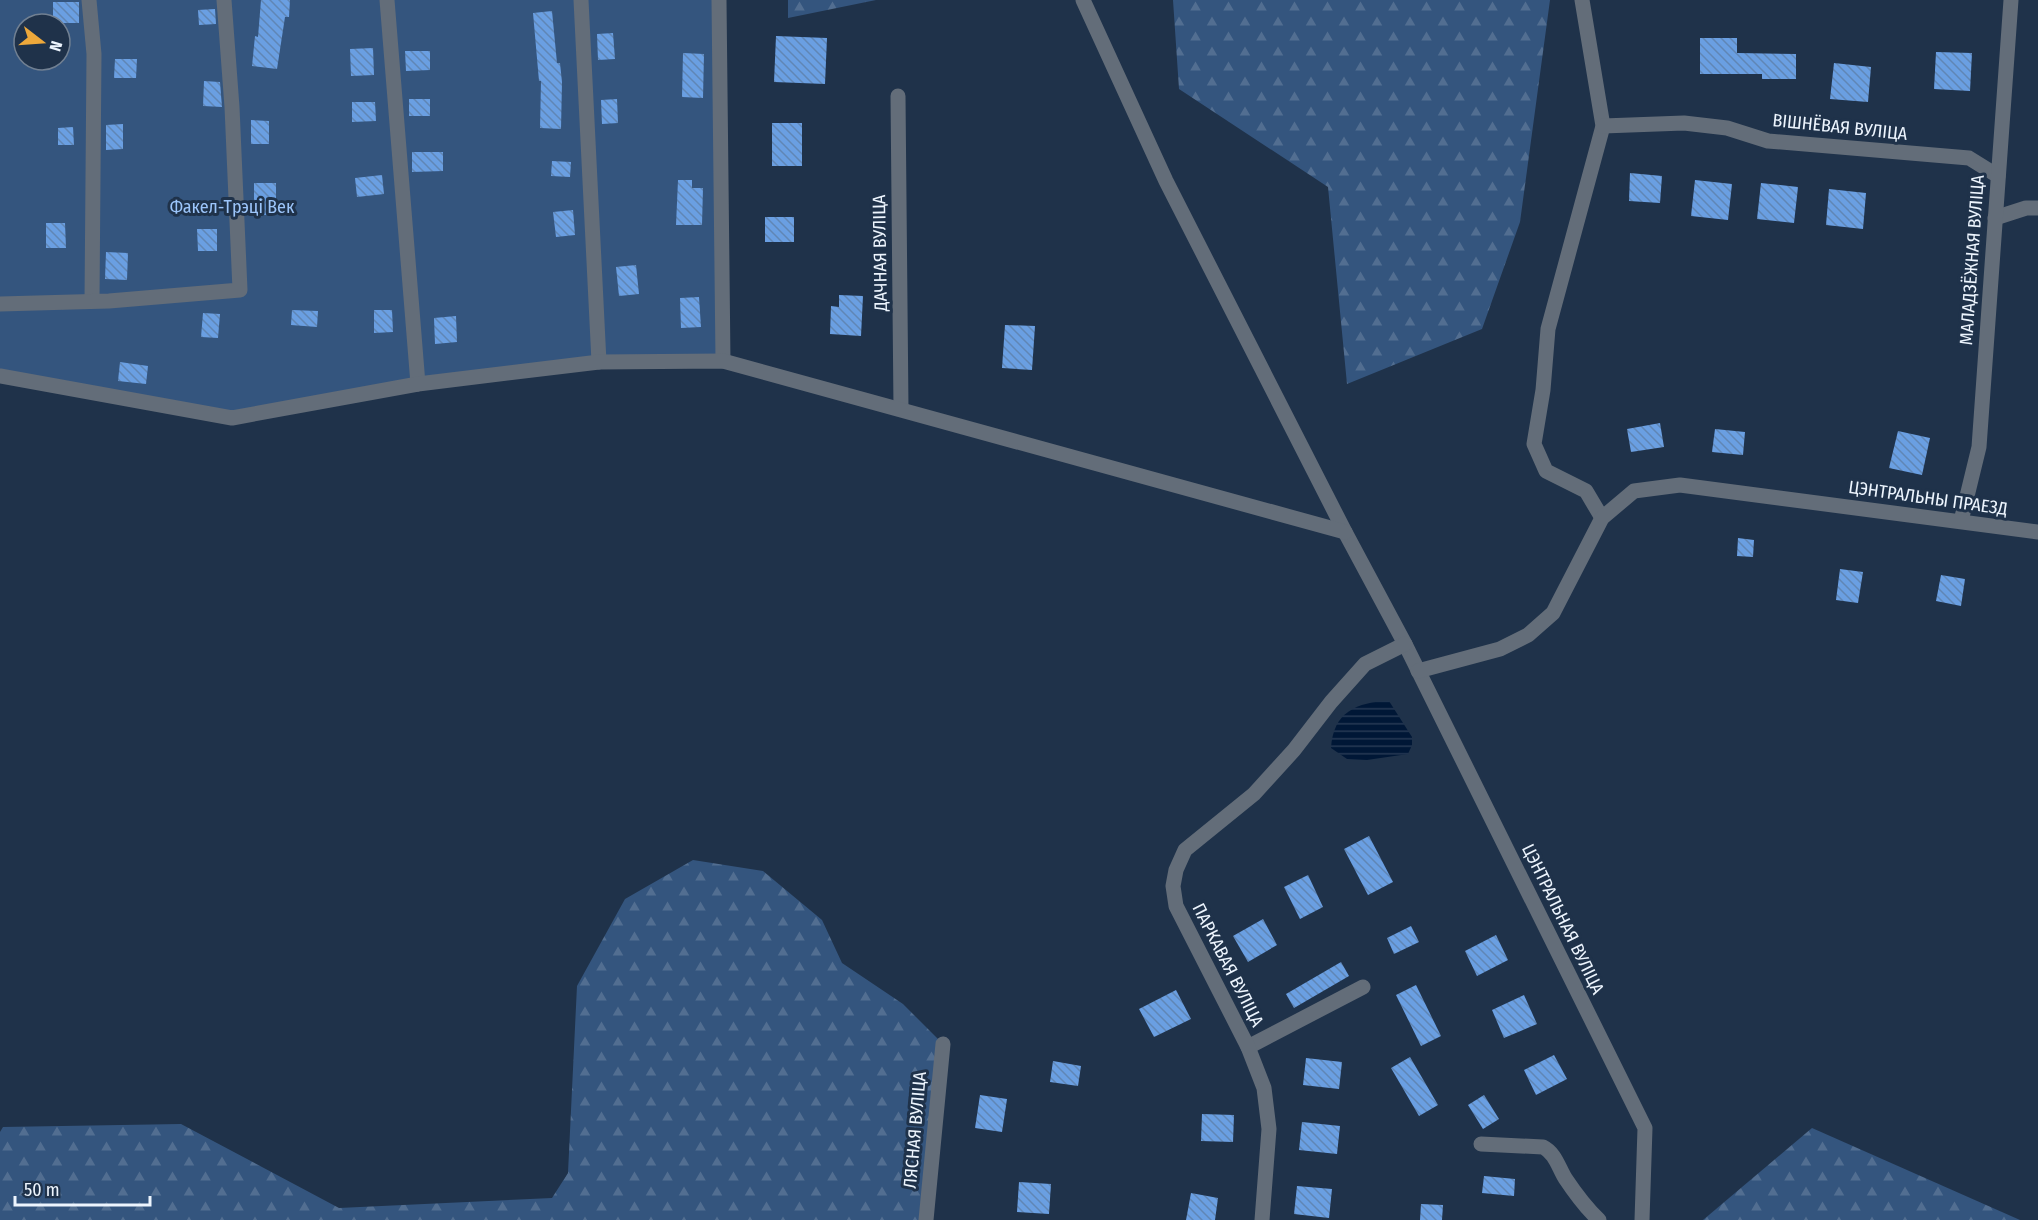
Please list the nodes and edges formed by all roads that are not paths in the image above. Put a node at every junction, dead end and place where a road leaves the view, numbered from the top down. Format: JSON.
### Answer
{"nodes":[{"id":1,"x":89,"y":0,"type":"edge"},
{"id":2,"x":224,"y":0,"type":"edge"},
{"id":3,"x":387,"y":0,"type":"edge"},
{"id":4,"x":581,"y":0,"type":"edge"},
{"id":5,"x":719,"y":0,"type":"edge"},
{"id":6,"x":1083,"y":0,"type":"edge"},
{"id":7,"x":1582,"y":0,"type":"edge"},
{"id":8,"x":2011,"y":0,"type":"edge"},
{"id":9,"x":898,"y":96,"type":"dead end"},
{"id":10,"x":1603,"y":126,"type":"junction"},
{"id":11,"x":1998,"y":177,"type":"junction"},
{"id":12,"x":2038,"y":208,"type":"edge"},
{"id":13,"x":1995,"y":218,"type":"junction"},
{"id":14,"x":93,"y":301,"type":"junction"},
{"id":15,"x":0,"y":304,"type":"edge"},
{"id":16,"x":723,"y":361,"type":"junction"},
{"id":17,"x":599,"y":362,"type":"junction"},
{"id":18,"x":0,"y":376,"type":"edge"},
{"id":19,"x":418,"y":384,"type":"junction"},
{"id":20,"x":901,"y":409,"type":"junction"},
{"id":21,"x":1602,"y":518,"type":"junction"},
{"id":22,"x":1961,"y":521,"type":"junction"},
{"id":23,"x":1345,"y":532,"type":"junction"},
{"id":24,"x":2038,"y":532,"type":"edge"},
{"id":25,"x":1405,"y":644,"type":"junction"},
{"id":26,"x":1418,"y":671,"type":"junction"},
{"id":27,"x":1363,"y":987,"type":"dead end"},
{"id":28,"x":943,"y":1044,"type":"dead end"},
{"id":29,"x":1248,"y":1047,"type":"junction"},
{"id":30,"x":1481,"y":1144,"type":"dead end"},
{"id":31,"x":927,"y":1220,"type":"edge"},
{"id":32,"x":1262,"y":1220,"type":"edge"},
{"id":33,"x":1599,"y":1220,"type":"edge"},
{"id":34,"x":1642,"y":1220,"type":"edge"}],
"edges":[{"from":1,"to":14,"type":"street"},
{"from":2,"to":14,"type":"street"},
{"from":3,"to":19,"type":"street"},
{"from":4,"to":17,"type":"street"},
{"from":5,"to":16,"type":"street"},
{"from":6,"to":23,"type":"street","name":"ЦЭНТРАЛЬНАЯ ВУЛІЦА"},
{"from":7,"to":10,"type":"street"},
{"from":8,"to":11,"type":"street","name":"МАЛАДЗЁЖНАЯ ВУЛІЦА"},
{"from":9,"to":20,"type":"street","name":"ДАЧНАЯ ВУЛІЦА"},
{"from":10,"to":11,"type":"street","name":"ВІШНЁВАЯ ВУЛІЦА"},
{"from":10,"to":21,"type":"street"},
{"from":11,"to":13,"type":"street","name":"МАЛАДЗЁЖНАЯ ВУЛІЦА"},
{"from":12,"to":13,"type":"street"},
{"from":13,"to":22,"type":"street","name":"МАЛАДЗЁЖНАЯ ВУЛІЦА"},
{"from":14,"to":15,"type":"street"},
{"from":16,"to":17,"type":"street"},
{"from":16,"to":20,"type":"street"},
{"from":17,"to":19,"type":"street"},
{"from":18,"to":19,"type":"street"},
{"from":20,"to":23,"type":"street"},
{"from":21,"to":22,"type":"street","name":"ЦЭНТРАЛЬНЫ ПРАЕЗД"},
{"from":21,"to":26,"type":"street"},
{"from":22,"to":24,"type":"street","name":"ЦЭНТРАЛЬНЫ ПРАЕЗД"},
{"from":23,"to":25,"type":"street","name":"ЦЭНТРАЛЬНАЯ ВУЛІЦА"},
{"from":25,"to":26,"type":"street","name":"ЦЭНТРАЛЬНАЯ ВУЛІЦА"},
{"from":25,"to":29,"type":"street","name":"ПАРКАВАЯ ВУЛІЦА"},
{"from":26,"to":34,"type":"street","name":"ЦЭНТРАЛЬНАЯ ВУЛІЦА"},
{"from":27,"to":29,"type":"street"},
{"from":28,"to":31,"type":"street","name":"ЛЯСНАЯ ВУЛІЦА"},
{"from":29,"to":32,"type":"street","name":"ПАРКАВАЯ ВУЛІЦА"},
{"from":30,"to":33,"type":"street"}]}
